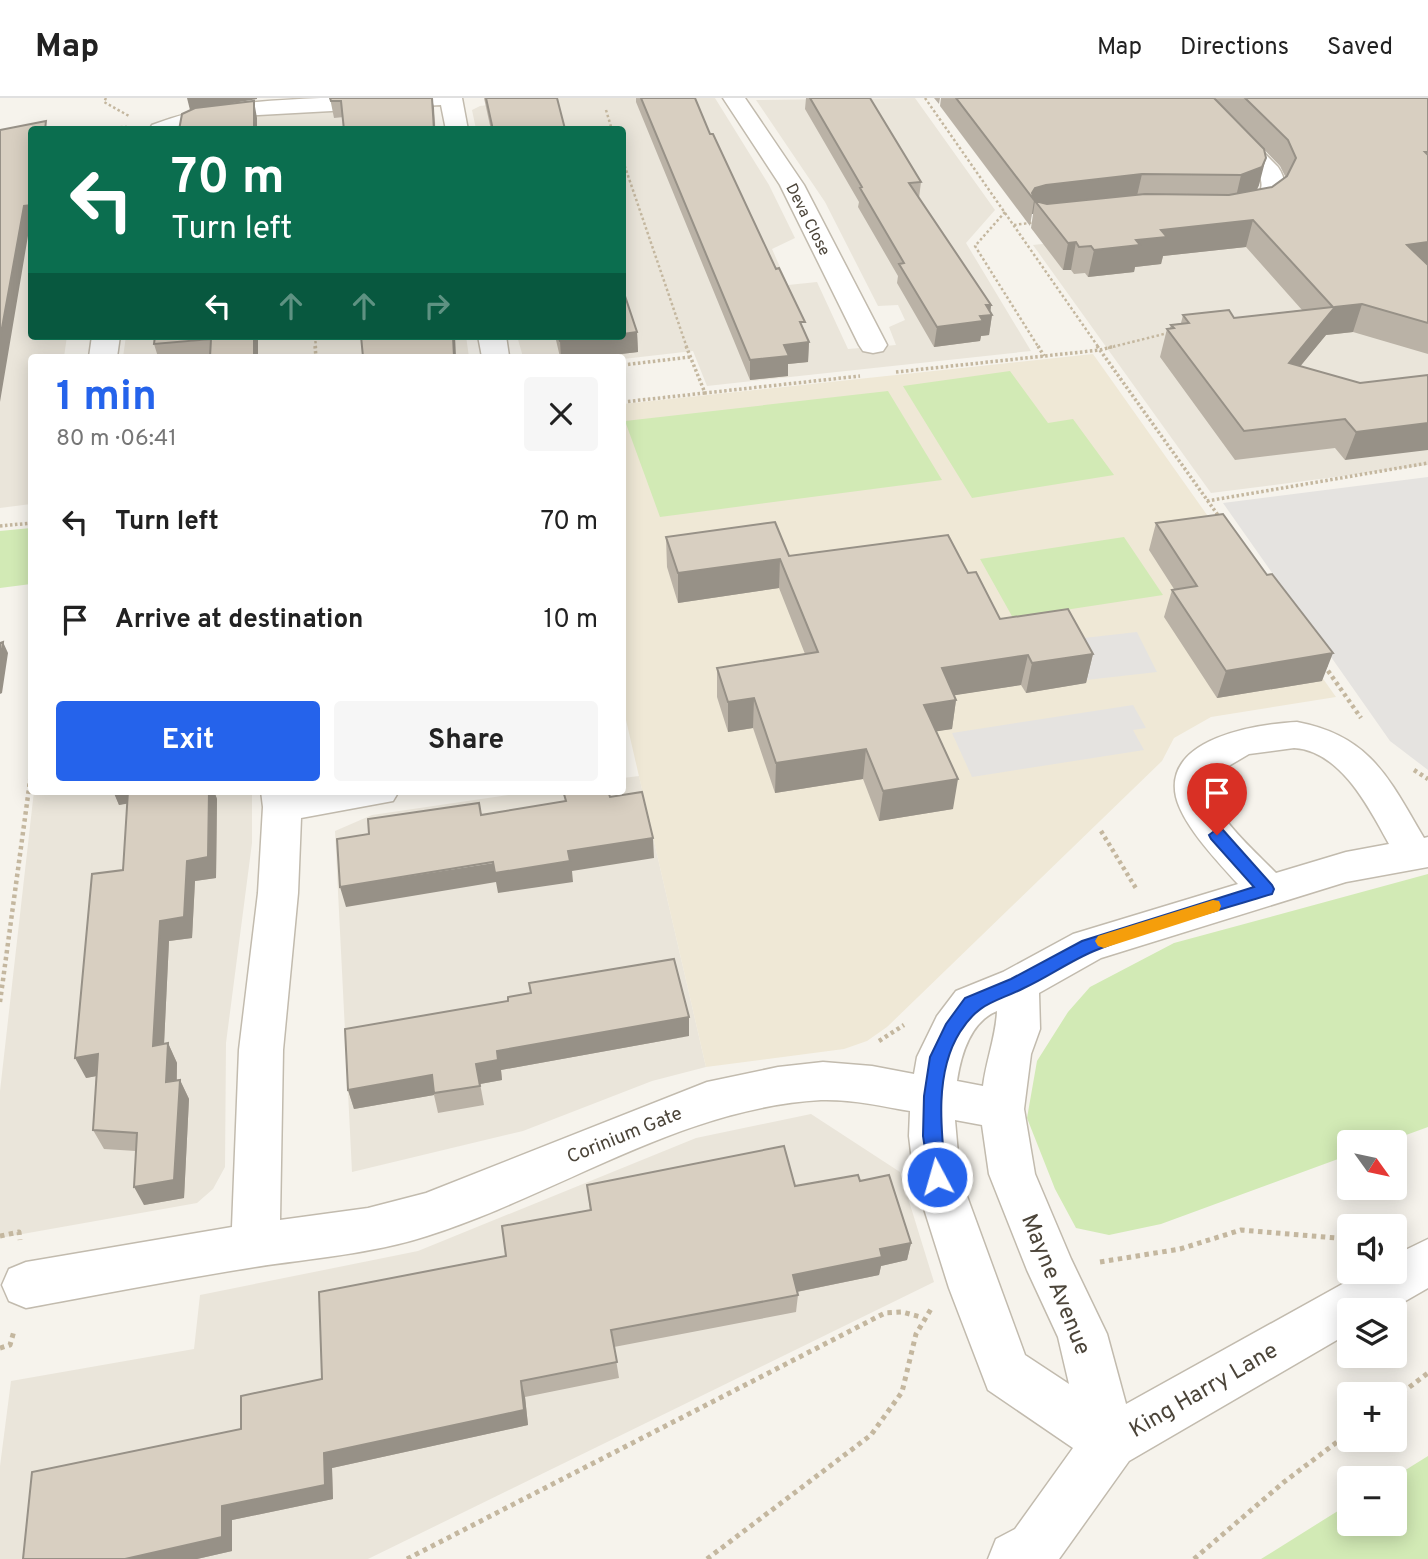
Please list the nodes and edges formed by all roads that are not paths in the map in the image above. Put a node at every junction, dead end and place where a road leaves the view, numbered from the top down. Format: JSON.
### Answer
{"nodes":[{"id":1,"x":444,"y":98,"type":"edge"},
{"id":2,"x":452,"y":98,"type":"edge"},
{"id":3,"x":734,"y":98,"type":"edge"},
{"id":4,"x":1198,"y":98,"type":"edge"},
{"id":5,"x":170,"y":126,"type":"edge"},
{"id":6,"x":456,"y":126,"type":"edge"},
{"id":7,"x":1212,"y":211,"type":"edge"},
{"id":8,"x":873,"y":345,"type":"dead end"},
{"id":9,"x":330,"y":795,"type":"edge"},
{"id":10,"x":281,"y":799,"type":"edge"},
{"id":11,"x":1421,"y":853,"type":"edge"},
{"id":12,"x":1266,"y":889,"type":"junction"},
{"id":13,"x":1018,"y":984,"type":"junction"},
{"id":14,"x":933,"y":1096,"type":"junction"},
{"id":15,"x":1002,"y":1109,"type":"junction"},
{"id":16,"x":255,"y":1245,"type":"junction"},
{"id":17,"x":1428,"y":1262,"type":"edge"},
{"id":18,"x":26,"y":1285,"type":"dead end"},
{"id":19,"x":1110,"y":1442,"type":"junction"},
{"id":20,"x":1016,"y":1559,"type":"edge"}],
"edges":[{"from":1,"to":5,"type":"street"},
{"from":2,"to":6,"type":"street"},
{"from":3,"to":8,"type":"street","name":"Deva Close"},
{"from":4,"to":7,"type":"street"},
{"from":9,"to":10,"type":"street"},
{"from":10,"to":16,"type":"street"},
{"from":11,"to":12,"type":"street"},
{"from":11,"to":12,"type":"street"},
{"from":12,"to":13,"type":"street"},
{"from":13,"to":14,"type":"street"},
{"from":13,"to":15,"type":"street","name":"Mayne Avenue"},
{"from":14,"to":15,"type":"street","name":"Corinium Gate"},
{"from":14,"to":16,"type":"street","name":"Corinium Gate"},
{"from":14,"to":19,"type":"street"},
{"from":15,"to":19,"type":"street","name":"Mayne Avenue"},
{"from":16,"to":18,"type":"street","name":"Corinium Gate"},
{"from":17,"to":19,"type":"street","name":"King Harry Lane"},
{"from":19,"to":20,"type":"street","name":"King Harry Lane"}]}
